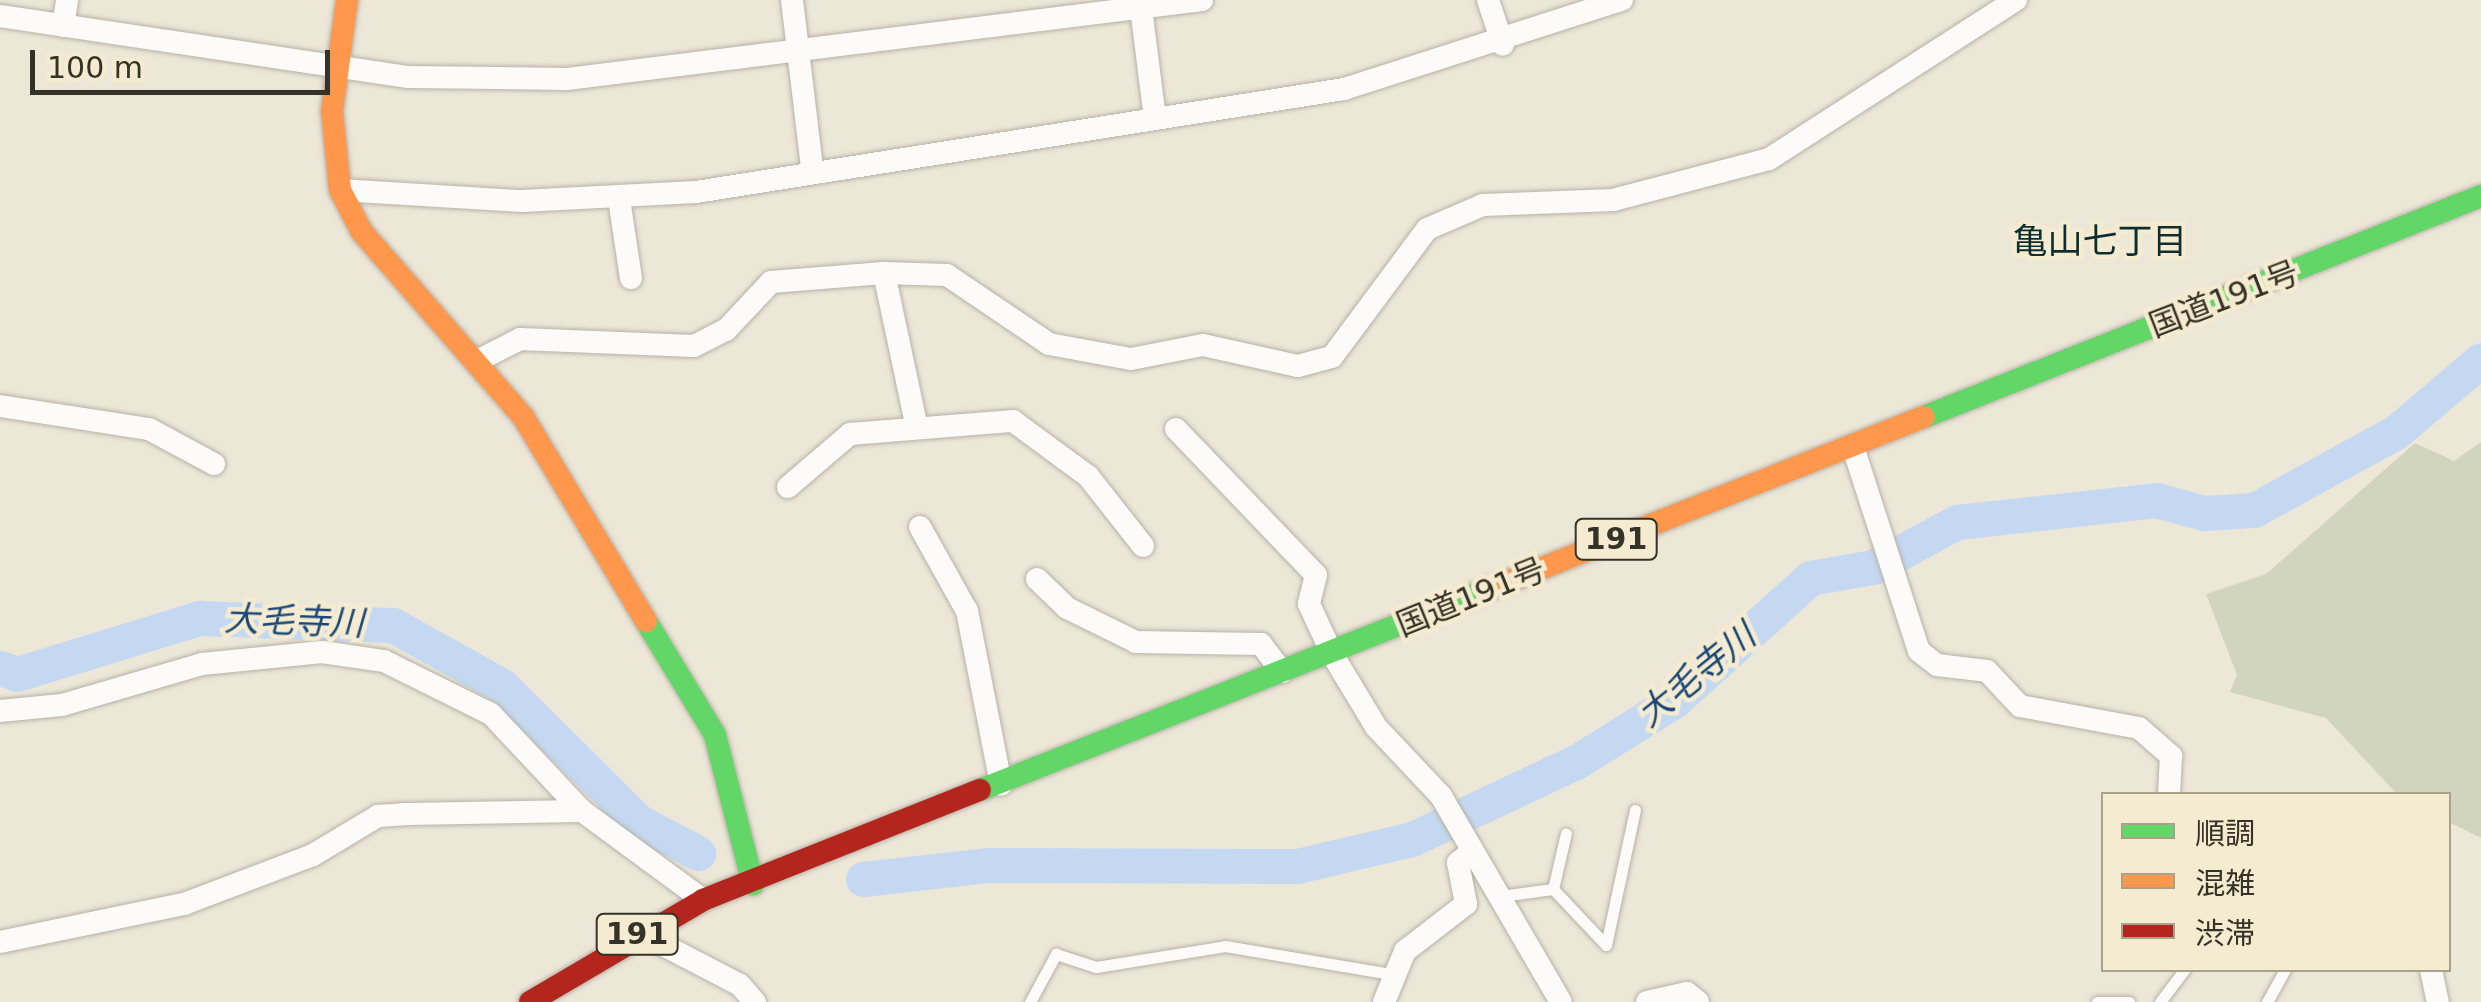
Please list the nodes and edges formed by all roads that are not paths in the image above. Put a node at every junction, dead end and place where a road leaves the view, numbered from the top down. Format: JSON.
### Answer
{"nodes":[{"id":1,"x":66,"y":0,"type":"edge"},
{"id":2,"x":347,"y":0,"type":"edge"},
{"id":3,"x":792,"y":0,"type":"edge"},
{"id":4,"x":1202,"y":0,"type":"edge"},
{"id":5,"x":1488,"y":0,"type":"edge"},
{"id":6,"x":1622,"y":0,"type":"edge"},
{"id":7,"x":2016,"y":0,"type":"edge"},
{"id":8,"x":1140,"y":3,"type":"edge"},
{"id":9,"x":0,"y":16,"type":"edge"},
{"id":10,"x":63,"y":26,"type":"junction"},
{"id":11,"x":1503,"y":45,"type":"junction"},
{"id":12,"x":799,"y":52,"type":"junction"},
{"id":13,"x":336,"y":69,"type":"junction"},
{"id":14,"x":1155,"y":118,"type":"junction"},
{"id":15,"x":812,"y":168,"type":"junction"},
{"id":16,"x":340,"y":190,"type":"junction"},
{"id":17,"x":2481,"y":196,"type":"edge"},
{"id":18,"x":619,"y":199,"type":"junction"},
{"id":19,"x":884,"y":273,"type":"junction"},
{"id":20,"x":631,"y":278,"type":"dead end"},
{"id":21,"x":482,"y":359,"type":"junction"},
{"id":22,"x":0,"y":406,"type":"edge"},
{"id":23,"x":917,"y":428,"type":"junction"},
{"id":24,"x":1176,"y":429,"type":"dead end"},
{"id":25,"x":1854,"y":447,"type":"junction"},
{"id":26,"x":214,"y":464,"type":"dead end"},
{"id":27,"x":788,"y":487,"type":"dead end"},
{"id":28,"x":920,"y":527,"type":"dead end"},
{"id":29,"x":1144,"y":546,"type":"dead end"},
{"id":30,"x":1037,"y":579,"type":"dead end"},
{"id":31,"x":1332,"y":654,"type":"junction"},
{"id":32,"x":1282,"y":672,"type":"junction"},
{"id":33,"x":0,"y":711,"type":"edge"},
{"id":34,"x":1001,"y":786,"type":"junction"},
{"id":35,"x":2169,"y":792,"type":"edge"},
{"id":36,"x":1635,"y":810,"type":"dead end"},
{"id":37,"x":582,"y":811,"type":"junction"},
{"id":38,"x":1566,"y":834,"type":"dead end"},
{"id":39,"x":1468,"y":851,"type":"junction"},
{"id":40,"x":753,"y":884,"type":"junction"},
{"id":41,"x":1553,"y":889,"type":"junction"},
{"id":42,"x":1500,"y":896,"type":"junction"},
{"id":43,"x":704,"y":900,"type":"junction"},
{"id":44,"x":638,"y":933,"type":"junction"},
{"id":45,"x":0,"y":942,"type":"edge"},
{"id":46,"x":2182,"y":972,"type":"edge"},
{"id":47,"x":2284,"y":972,"type":"edge"},
{"id":48,"x":2431,"y":972,"type":"edge"},
{"id":49,"x":1392,"y":974,"type":"junction"},
{"id":50,"x":530,"y":1002,"type":"edge"},
{"id":51,"x":754,"y":1002,"type":"edge"},
{"id":52,"x":1030,"y":1002,"type":"edge"},
{"id":53,"x":1384,"y":1002,"type":"edge"},
{"id":54,"x":1561,"y":1002,"type":"edge"},
{"id":55,"x":1647,"y":1002,"type":"edge"},
{"id":56,"x":1698,"y":1002,"type":"edge"},
{"id":57,"x":2097,"y":1002,"type":"edge"},
{"id":58,"x":2130,"y":1002,"type":"edge"},
{"id":59,"x":2160,"y":1002,"type":"edge"},
{"id":60,"x":2267,"y":1002,"type":"edge"},
{"id":61,"x":2438,"y":1002,"type":"edge"}],
"edges":[{"from":1,"to":10,"type":"street"},
{"from":2,"to":13,"type":"main road"},
{"from":3,"to":12,"type":"street"},
{"from":4,"to":8,"type":"street"},
{"from":5,"to":11,"type":"street"},
{"from":6,"to":11,"type":"street"},
{"from":7,"to":19,"type":"street"},
{"from":8,"to":12,"type":"street"},
{"from":8,"to":14,"type":"street"},
{"from":9,"to":10,"type":"street"},
{"from":10,"to":13,"type":"street"},
{"from":11,"to":14,"type":"street"},
{"from":12,"to":13,"type":"street"},
{"from":12,"to":15,"type":"street"},
{"from":13,"to":16,"type":"main road"},
{"from":14,"to":15,"type":"street"},
{"from":15,"to":18,"type":"street"},
{"from":16,"to":18,"type":"street"},
{"from":16,"to":21,"type":"main road"},
{"from":17,"to":25,"type":"main road","name":"国道191号","number":"191"},
{"from":18,"to":20,"type":"street"},
{"from":19,"to":21,"type":"street"},
{"from":19,"to":23,"type":"street"},
{"from":21,"to":40,"type":"main road"},
{"from":22,"to":26,"type":"street"},
{"from":23,"to":27,"type":"street"},
{"from":23,"to":29,"type":"street"},
{"from":24,"to":31,"type":"street"},
{"from":25,"to":31,"type":"main road","name":"国道191号","number":"191"},
{"from":25,"to":35,"type":"street"},
{"from":28,"to":34,"type":"street"},
{"from":30,"to":32,"type":"street"},
{"from":31,"to":32,"type":"main road","name":"国道191号","number":"191"},
{"from":31,"to":39,"type":"street"},
{"from":32,"to":34,"type":"main road","name":"国道191号","number":"191"},
{"from":33,"to":37,"type":"street"},
{"from":34,"to":40,"type":"main road","name":"国道191号","number":"191"},
{"from":36,"to":41,"type":"lane"},
{"from":37,"to":43,"type":"street"},
{"from":37,"to":45,"type":"street"},
{"from":38,"to":41,"type":"lane"},
{"from":39,"to":42,"type":"street"},
{"from":39,"to":49,"type":"street"},
{"from":40,"to":43,"type":"main road","name":"国道191号","number":"191"},
{"from":41,"to":42,"type":"lane"},
{"from":42,"to":54,"type":"street"},
{"from":43,"to":44,"type":"main road","name":"国道191号","number":"191"},
{"from":44,"to":50,"type":"main road","name":"国道191号","number":"191"},
{"from":44,"to":51,"type":"street"},
{"from":46,"to":59,"type":"lane"},
{"from":47,"to":60,"type":"lane"},
{"from":48,"to":61,"type":"street"},
{"from":49,"to":52,"type":"lane"},
{"from":49,"to":53,"type":"street"},
{"from":55,"to":56,"type":"street"},
{"from":57,"to":58,"type":"lane"}]}
